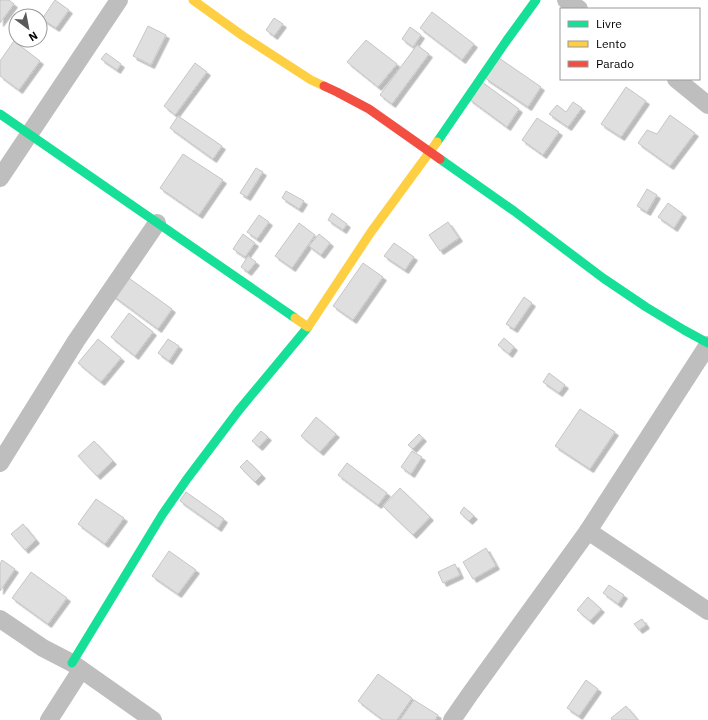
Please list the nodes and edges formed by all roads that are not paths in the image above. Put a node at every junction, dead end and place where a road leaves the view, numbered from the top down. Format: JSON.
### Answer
{"nodes":[{"id":1,"x":119,"y":0,"type":"edge"},
{"id":2,"x":193,"y":0,"type":"edge"},
{"id":3,"x":536,"y":0,"type":"edge"},
{"id":4,"x":566,"y":0,"type":"edge"},
{"id":5,"x":578,"y":8,"type":"edge"},
{"id":6,"x":677,"y":80,"type":"edge"},
{"id":7,"x":708,"y":105,"type":"edge"},
{"id":8,"x":0,"y":114,"type":"edge"},
{"id":9,"x":30,"y":134,"type":"junction"},
{"id":10,"x":430,"y":152,"type":"junction"},
{"id":11,"x":0,"y":178,"type":"edge"},
{"id":12,"x":157,"y":223,"type":"junction"},
{"id":13,"x":308,"y":327,"type":"junction"},
{"id":14,"x":708,"y":344,"type":"edge"},
{"id":15,"x":0,"y":464,"type":"edge"},
{"id":16,"x":588,"y":530,"type":"junction"},
{"id":17,"x":708,"y":611,"type":"edge"},
{"id":18,"x":0,"y":619,"type":"edge"},
{"id":19,"x":76,"y":667,"type":"junction"},
{"id":20,"x":49,"y":720,"type":"edge"},
{"id":21,"x":153,"y":720,"type":"edge"},
{"id":22,"x":452,"y":720,"type":"edge"}],
"edges":[{"from":1,"to":9,"type":"street"},
{"from":2,"to":10,"type":"street"},
{"from":3,"to":10,"type":"street"},
{"from":4,"to":5,"type":"street"},
{"from":6,"to":7,"type":"street"},
{"from":8,"to":9,"type":"street"},
{"from":9,"to":11,"type":"street"},
{"from":9,"to":12,"type":"street"},
{"from":10,"to":13,"type":"street"},
{"from":10,"to":14,"type":"street"},
{"from":12,"to":13,"type":"street"},
{"from":12,"to":15,"type":"street"},
{"from":13,"to":19,"type":"street"},
{"from":14,"to":16,"type":"street"},
{"from":16,"to":17,"type":"street"},
{"from":16,"to":22,"type":"street"},
{"from":18,"to":19,"type":"street"},
{"from":19,"to":20,"type":"street"},
{"from":19,"to":21,"type":"street"}]}
